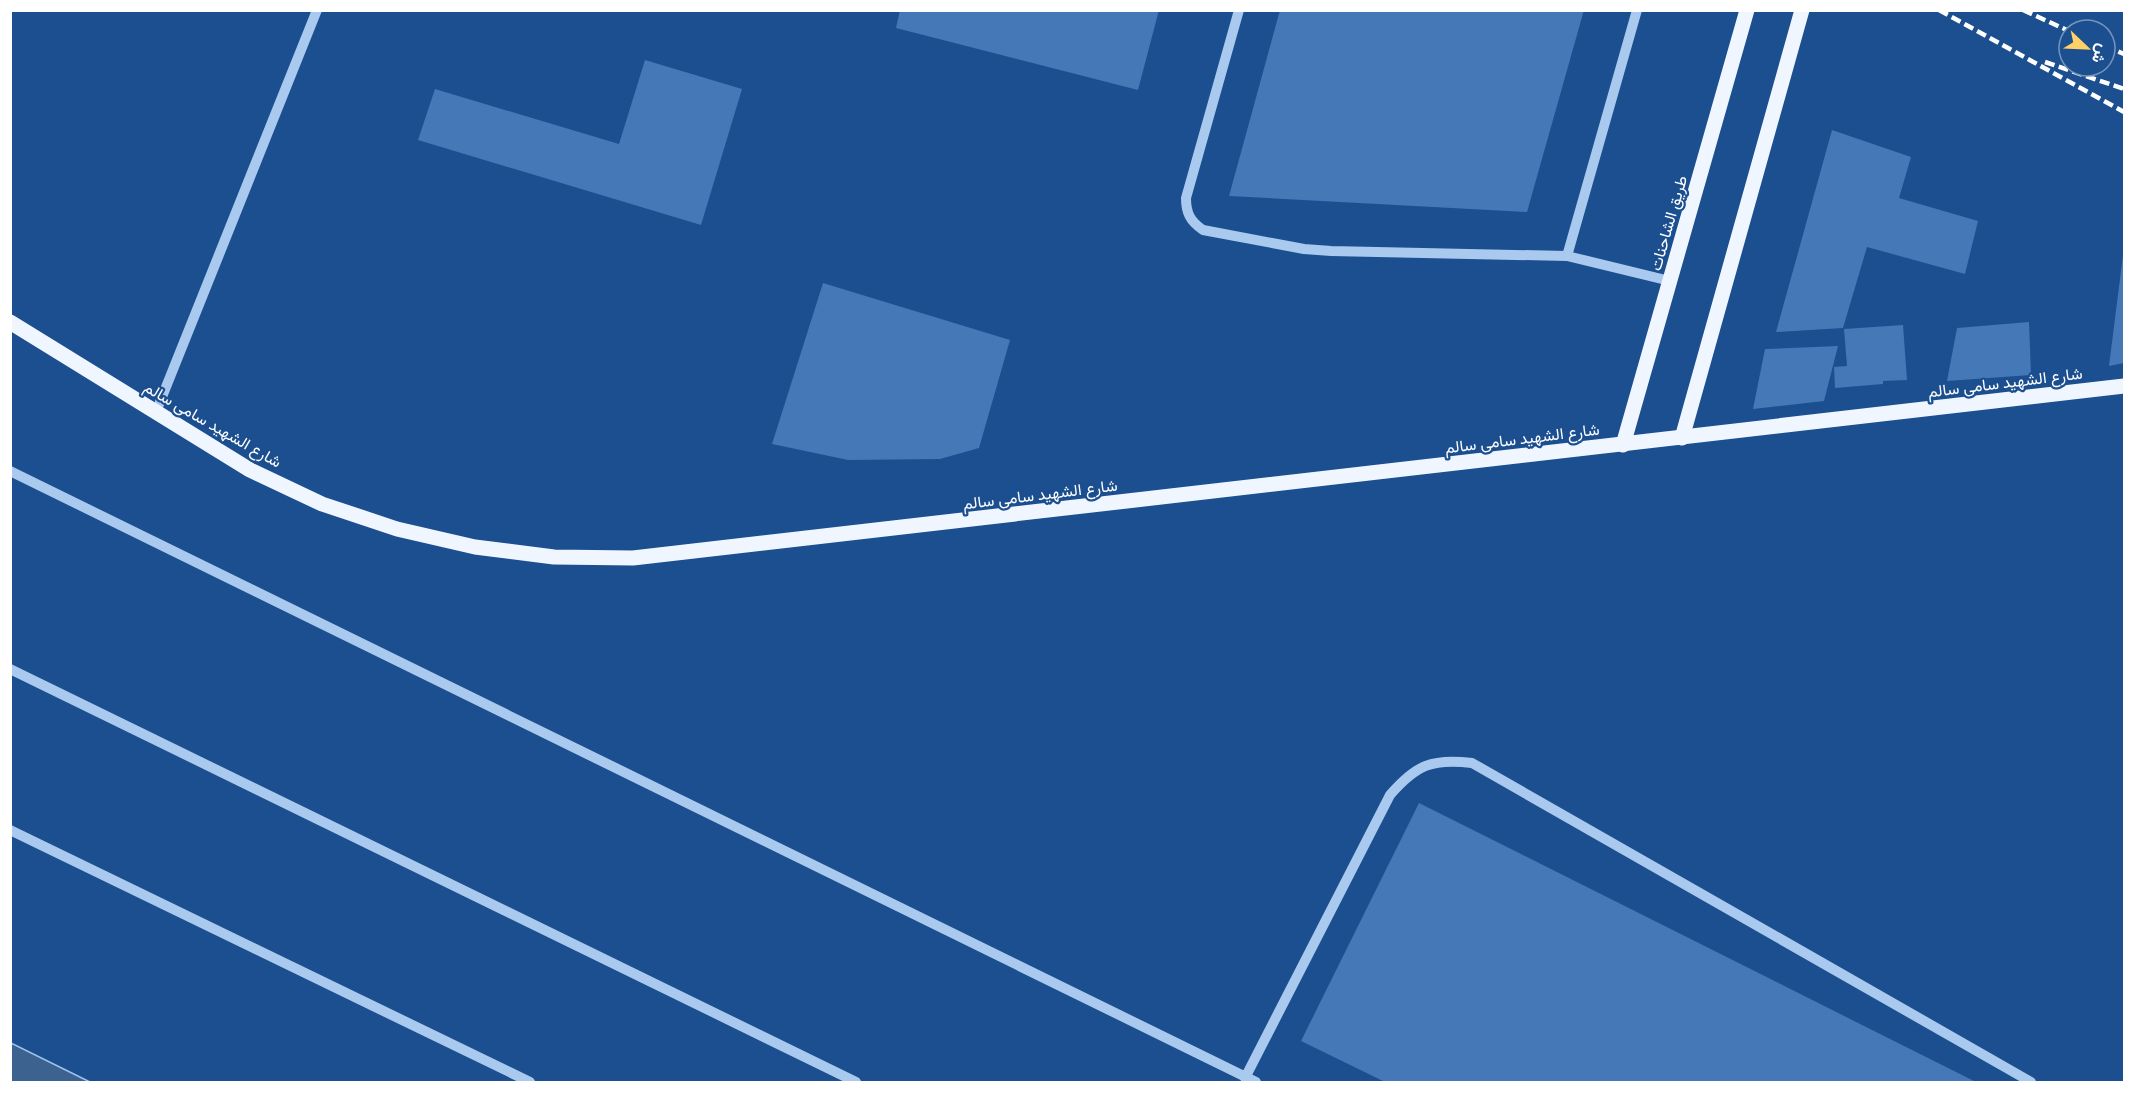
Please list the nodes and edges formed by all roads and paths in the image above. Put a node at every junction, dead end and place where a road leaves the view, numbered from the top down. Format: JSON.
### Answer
{"nodes":[{"id":1,"x":317,"y":10,"type":"edge"},
{"id":2,"x":1239,"y":10,"type":"edge"},
{"id":3,"x":1637,"y":10,"type":"edge"},
{"id":4,"x":1747,"y":10,"type":"edge"},
{"id":5,"x":1802,"y":10,"type":"edge"},
{"id":6,"x":1567,"y":256,"type":"junction"},
{"id":7,"x":1670,"y":281,"type":"junction"},
{"id":8,"x":10,"y":322,"type":"edge"},
{"id":9,"x":2124,"y":386,"type":"edge"},
{"id":10,"x":156,"y":412,"type":"junction"},
{"id":11,"x":1682,"y":438,"type":"junction"},
{"id":12,"x":1623,"y":445,"type":"junction"},
{"id":13,"x":10,"y":471,"type":"edge"},
{"id":14,"x":10,"y":669,"type":"edge"},
{"id":15,"x":10,"y":830,"type":"edge"},
{"id":16,"x":1250,"y":1080,"type":"edge"},
{"id":17,"x":530,"y":1083,"type":"edge"},
{"id":18,"x":856,"y":1083,"type":"edge"},
{"id":19,"x":2031,"y":1083,"type":"edge"}],
"edges":[{"from":1,"to":10,"type":"street"},
{"from":2,"to":6,"type":"street"},
{"from":3,"to":6,"type":"street"},
{"from":4,"to":7,"type":"main road","name":"طريق الشاحنات"},
{"from":5,"to":11,"type":"main road"},
{"from":6,"to":7,"type":"street"},
{"from":7,"to":12,"type":"main road","name":"طريق الشاحنات"},
{"from":8,"to":10,"type":"main road","name":"شارع الشهيد سامى سالم"},
{"from":9,"to":11,"type":"main road","name":"شارع الشهيد سامى سالم"},
{"from":10,"to":12,"type":"main road","name":"شارع الشهيد سامى سالم"},
{"from":11,"to":12,"type":"main road","name":"شارع الشهيد سامى سالم"},
{"from":13,"to":16,"type":"street"},
{"from":14,"to":18,"type":"street"},
{"from":15,"to":17,"type":"street"},
{"from":16,"to":19,"type":"street"}]}
